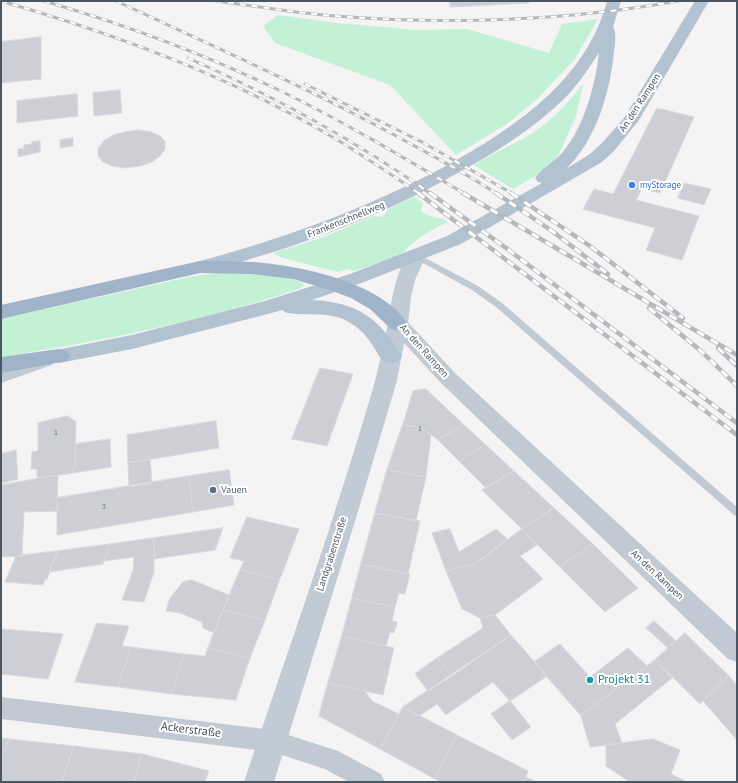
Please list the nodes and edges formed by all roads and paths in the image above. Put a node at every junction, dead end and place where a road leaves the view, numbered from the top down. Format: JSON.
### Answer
{"nodes":[{"id":1,"x":614,"y":1,"type":"edge"},
{"id":2,"x":702,"y":1,"type":"edge"},
{"id":3,"x":607,"y":24,"type":"junction"},
{"id":4,"x":416,"y":256,"type":"junction"},
{"id":5,"x":200,"y":268,"type":"junction"},
{"id":6,"x":337,"y":285,"type":"junction"},
{"id":7,"x":270,"y":307,"type":"junction"},
{"id":8,"x":1,"y":312,"type":"edge"},
{"id":9,"x":398,"y":324,"type":"junction"},
{"id":10,"x":59,"y":356,"type":"junction"},
{"id":11,"x":391,"y":356,"type":"junction"},
{"id":12,"x":1,"y":365,"type":"edge"},
{"id":13,"x":1,"y":377,"type":"edge"},
{"id":14,"x":737,"y":512,"type":"edge"},
{"id":15,"x":737,"y":650,"type":"edge"},
{"id":16,"x":1,"y":708,"type":"edge"},
{"id":17,"x":273,"y":741,"type":"junction"},
{"id":18,"x":259,"y":782,"type":"edge"},
{"id":19,"x":373,"y":782,"type":"edge"}],
"edges":[{"from":1,"to":3,"type":"main road","name":"Frankenschnellweg"},
{"from":2,"to":4,"type":"main road","name":"An den Rampen"},
{"from":3,"to":4,"type":"main road"},
{"from":3,"to":5,"type":"main road","name":"Frankenschnellweg"},
{"from":4,"to":6,"type":"main road"},
{"from":4,"to":9,"type":"main road","name":"An den Rampen"},
{"from":4,"to":14,"type":"lane"},
{"from":5,"to":6,"type":"highway"},
{"from":5,"to":8,"type":"highway","name":"Frankenschnellweg"},
{"from":6,"to":7,"type":"main road"},
{"from":6,"to":9,"type":"highway"},
{"from":7,"to":10,"type":"main road"},
{"from":7,"to":11,"type":"main road"},
{"from":9,"to":11,"type":"main road","name":"Landgrabenstraße"},
{"from":9,"to":15,"type":"street","name":"An den Rampen"},
{"from":10,"to":12,"type":"highway"},
{"from":10,"to":13,"type":"street"},
{"from":11,"to":17,"type":"main road","name":"Landgrabenstraße"},
{"from":16,"to":17,"type":"street","name":"Ackerstraße"},
{"from":17,"to":18,"type":"main road","name":"Landgrabenstraße"},
{"from":17,"to":19,"type":"street","name":"Ackerstraße"}]}
